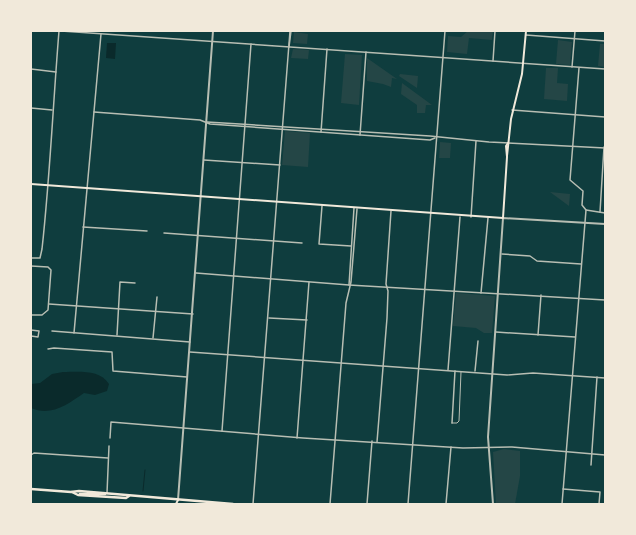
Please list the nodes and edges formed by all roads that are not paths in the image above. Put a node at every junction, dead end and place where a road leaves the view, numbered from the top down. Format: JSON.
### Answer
{"nodes":[{"id":1,"x":60,"y":31,"type":"edge"},
{"id":2,"x":213,"y":31,"type":"edge"},
{"id":3,"x":291,"y":31,"type":"edge"},
{"id":4,"x":445,"y":31,"type":"edge"},
{"id":5,"x":496,"y":31,"type":"edge"},
{"id":6,"x":526,"y":31,"type":"edge"},
{"id":7,"x":575,"y":31,"type":"edge"},
{"id":8,"x":100,"y":34,"type":"junction"},
{"id":9,"x":526,"y":35,"type":"junction"},
{"id":10,"x":574,"y":39,"type":"junction"},
{"id":11,"x":605,"y":41,"type":"edge"},
{"id":12,"x":212,"y":42,"type":"junction"},
{"id":13,"x":251,"y":44,"type":"junction"},
{"id":14,"x":289,"y":47,"type":"junction"},
{"id":15,"x":327,"y":49,"type":"junction"},
{"id":16,"x":366,"y":52,"type":"junction"},
{"id":17,"x":443,"y":58,"type":"junction"},
{"id":18,"x":493,"y":61,"type":"junction"},
{"id":19,"x":523,"y":63,"type":"junction"},
{"id":20,"x":572,"y":67,"type":"junction"},
{"id":21,"x":579,"y":68,"type":"junction"},
{"id":22,"x":605,"y":69,"type":"edge"},
{"id":23,"x":31,"y":70,"type":"edge"},
{"id":24,"x":56,"y":72,"type":"junction"},
{"id":25,"x":31,"y":108,"type":"edge"},
{"id":26,"x":52,"y":110,"type":"junction"},
{"id":27,"x":512,"y":110,"type":"junction"},
{"id":28,"x":94,"y":112,"type":"junction"},
{"id":29,"x":575,"y":115,"type":"junction"},
{"id":30,"x":605,"y":117,"type":"edge"},
{"id":31,"x":207,"y":122,"type":"junction"},
{"id":32,"x":246,"y":123,"type":"junction"},
{"id":33,"x":283,"y":126,"type":"junction"},
{"id":34,"x":245,"y":127,"type":"junction"},
{"id":35,"x":283,"y":129,"type":"junction"},
{"id":36,"x":322,"y":129,"type":"junction"},
{"id":37,"x":321,"y":132,"type":"junction"},
{"id":38,"x":360,"y":132,"type":"junction"},
{"id":39,"x":397,"y":134,"type":"junction"},
{"id":40,"x":360,"y":135,"type":"junction"},
{"id":41,"x":416,"y":135,"type":"junction"},
{"id":42,"x":397,"y":138,"type":"junction"},
{"id":43,"x":437,"y":138,"type":"junction"},
{"id":44,"x":417,"y":139,"type":"junction"},
{"id":45,"x":476,"y":141,"type":"junction"},
{"id":46,"x":508,"y":143,"type":"junction"},
{"id":47,"x":573,"y":146,"type":"junction"},
{"id":48,"x":604,"y":148,"type":"edge"},
{"id":49,"x":204,"y":160,"type":"junction"},
{"id":50,"x":243,"y":163,"type":"junction"},
{"id":51,"x":280,"y":165,"type":"junction"},
{"id":52,"x":31,"y":184,"type":"edge"},
{"id":53,"x":48,"y":185,"type":"junction"},
{"id":54,"x":87,"y":188,"type":"junction"},
{"id":55,"x":202,"y":197,"type":"junction"},
{"id":56,"x":240,"y":200,"type":"junction"},
{"id":57,"x":278,"y":203,"type":"junction"},
{"id":58,"x":322,"y":206,"type":"junction"},
{"id":59,"x":355,"y":209,"type":"junction"},
{"id":60,"x":586,"y":210,"type":"junction"},
{"id":61,"x":391,"y":211,"type":"junction"},
{"id":62,"x":600,"y":212,"type":"junction"},
{"id":63,"x":605,"y":213,"type":"edge"},
{"id":64,"x":431,"y":214,"type":"junction"},
{"id":65,"x":460,"y":216,"type":"junction"},
{"id":66,"x":471,"y":217,"type":"junction"},
{"id":67,"x":488,"y":218,"type":"junction"},
{"id":68,"x":503,"y":218,"type":"junction"},
{"id":69,"x":585,"y":223,"type":"junction"},
{"id":70,"x":605,"y":224,"type":"edge"},
{"id":71,"x":83,"y":227,"type":"junction"},
{"id":72,"x":147,"y":230,"type":"dead end"},
{"id":73,"x":164,"y":232,"type":"dead end"},
{"id":74,"x":199,"y":235,"type":"junction"},
{"id":75,"x":237,"y":238,"type":"junction"},
{"id":76,"x":275,"y":241,"type":"junction"},
{"id":77,"x":302,"y":243,"type":"dead end"},
{"id":78,"x":351,"y":246,"type":"junction"},
{"id":79,"x":354,"y":246,"type":"junction"},
{"id":80,"x":502,"y":254,"type":"junction"},
{"id":81,"x":31,"y":258,"type":"edge"},
{"id":82,"x":581,"y":264,"type":"junction"},
{"id":83,"x":31,"y":266,"type":"edge"},
{"id":84,"x":196,"y":273,"type":"junction"},
{"id":85,"x":234,"y":277,"type":"junction"},
{"id":86,"x":272,"y":279,"type":"junction"},
{"id":87,"x":309,"y":282,"type":"junction"},
{"id":88,"x":135,"y":283,"type":"dead end"},
{"id":89,"x":349,"y":285,"type":"junction"},
{"id":90,"x":387,"y":288,"type":"junction"},
{"id":91,"x":425,"y":289,"type":"junction"},
{"id":92,"x":454,"y":292,"type":"junction"},
{"id":93,"x":481,"y":293,"type":"junction"},
{"id":94,"x":499,"y":293,"type":"junction"},
{"id":95,"x":540,"y":295,"type":"junction"},
{"id":96,"x":156,"y":297,"type":"dead end"},
{"id":97,"x":579,"y":298,"type":"junction"},
{"id":98,"x":605,"y":300,"type":"edge"},
{"id":99,"x":48,"y":304,"type":"junction"},
{"id":100,"x":77,"y":306,"type":"junction"},
{"id":101,"x":118,"y":309,"type":"junction"},
{"id":102,"x":155,"y":312,"type":"junction"},
{"id":103,"x":193,"y":314,"type":"junction"},
{"id":104,"x":31,"y":315,"type":"edge"},
{"id":105,"x":268,"y":318,"type":"junction"},
{"id":106,"x":306,"y":320,"type":"junction"},
{"id":107,"x":31,"y":330,"type":"edge"},
{"id":108,"x":52,"y":331,"type":"dead end"},
{"id":109,"x":74,"y":332,"type":"junction"},
{"id":110,"x":496,"y":332,"type":"junction"},
{"id":111,"x":538,"y":335,"type":"junction"},
{"id":112,"x":31,"y":336,"type":"edge"},
{"id":113,"x":116,"y":336,"type":"junction"},
{"id":114,"x":576,"y":337,"type":"junction"},
{"id":115,"x":153,"y":338,"type":"junction"},
{"id":116,"x":478,"y":341,"type":"dead end"},
{"id":117,"x":190,"y":342,"type":"junction"},
{"id":118,"x":48,"y":349,"type":"dead end"},
{"id":119,"x":190,"y":352,"type":"junction"},
{"id":120,"x":228,"y":355,"type":"junction"},
{"id":121,"x":265,"y":358,"type":"junction"},
{"id":122,"x":303,"y":360,"type":"junction"},
{"id":123,"x":342,"y":363,"type":"junction"},
{"id":124,"x":383,"y":366,"type":"junction"},
{"id":125,"x":419,"y":368,"type":"junction"},
{"id":126,"x":448,"y":371,"type":"junction"},
{"id":127,"x":455,"y":371,"type":"junction"},
{"id":128,"x":475,"y":371,"type":"junction"},
{"id":129,"x":461,"y":372,"type":"junction"},
{"id":130,"x":492,"y":374,"type":"junction"},
{"id":131,"x":572,"y":375,"type":"junction"},
{"id":132,"x":188,"y":377,"type":"junction"},
{"id":133,"x":597,"y":377,"type":"junction"},
{"id":134,"x":605,"y":378,"type":"edge"},
{"id":135,"x":452,"y":423,"type":"joint"},
{"id":136,"x":184,"y":428,"type":"junction"},
{"id":137,"x":222,"y":431,"type":"junction"},
{"id":138,"x":259,"y":434,"type":"junction"},
{"id":139,"x":110,"y":438,"type":"dead end"},
{"id":140,"x":297,"y":438,"type":"junction"},
{"id":141,"x":334,"y":440,"type":"junction"},
{"id":142,"x":372,"y":441,"type":"junction"},
{"id":143,"x":377,"y":442,"type":"junction"},
{"id":144,"x":413,"y":444,"type":"junction"},
{"id":145,"x":109,"y":446,"type":"dead end"},
{"id":146,"x":451,"y":447,"type":"junction"},
{"id":147,"x":488,"y":448,"type":"junction"},
{"id":148,"x":566,"y":452,"type":"junction"},
{"id":149,"x":31,"y":454,"type":"edge"},
{"id":150,"x":592,"y":454,"type":"junction"},
{"id":151,"x":605,"y":455,"type":"edge"},
{"id":152,"x":108,"y":458,"type":"junction"},
{"id":153,"x":591,"y":465,"type":"dead end"},
{"id":154,"x":31,"y":489,"type":"edge"},
{"id":155,"x":563,"y":489,"type":"junction"},
{"id":156,"x":71,"y":492,"type":"junction"},
{"id":157,"x":106,"y":493,"type":"junction"},
{"id":158,"x":78,"y":495,"type":"junction"},
{"id":159,"x":129,"y":496,"type":"junction"},
{"id":160,"x":178,"y":500,"type":"junction"},
{"id":161,"x":178,"y":504,"type":"edge"},
{"id":162,"x":233,"y":504,"type":"edge"},
{"id":163,"x":253,"y":504,"type":"edge"},
{"id":164,"x":330,"y":504,"type":"edge"},
{"id":165,"x":367,"y":504,"type":"edge"},
{"id":166,"x":408,"y":504,"type":"edge"},
{"id":167,"x":446,"y":504,"type":"edge"},
{"id":168,"x":493,"y":504,"type":"edge"},
{"id":169,"x":562,"y":504,"type":"edge"},
{"id":170,"x":599,"y":504,"type":"edge"}],
"edges":[{"from":1,"to":8,"type":"street"},
{"from":1,"to":24,"type":"street"},
{"from":2,"to":12,"type":"street"},
{"from":3,"to":14,"type":"street"},
{"from":4,"to":17,"type":"street"},
{"from":5,"to":18,"type":"street"},
{"from":6,"to":9,"type":"main road"},
{"from":7,"to":10,"type":"street"},
{"from":8,"to":12,"type":"street"},
{"from":8,"to":28,"type":"street"},
{"from":9,"to":10,"type":"street"},
{"from":9,"to":19,"type":"main road"},
{"from":10,"to":11,"type":"street"},
{"from":10,"to":20,"type":"street"},
{"from":12,"to":13,"type":"street"},
{"from":12,"to":31,"type":"street"},
{"from":13,"to":14,"type":"street"},
{"from":13,"to":32,"type":"street"},
{"from":14,"to":15,"type":"street"},
{"from":14,"to":33,"type":"street"},
{"from":15,"to":16,"type":"street"},
{"from":15,"to":36,"type":"street"},
{"from":16,"to":17,"type":"street"},
{"from":16,"to":38,"type":"street"},
{"from":17,"to":18,"type":"street"},
{"from":17,"to":43,"type":"street"},
{"from":18,"to":19,"type":"street"},
{"from":19,"to":20,"type":"street"},
{"from":19,"to":27,"type":"main road"},
{"from":20,"to":21,"type":"street"},
{"from":21,"to":22,"type":"street"},
{"from":21,"to":29,"type":"street"},
{"from":23,"to":24,"type":"street"},
{"from":24,"to":26,"type":"street"},
{"from":25,"to":26,"type":"street"},
{"from":26,"to":53,"type":"street"},
{"from":27,"to":29,"type":"street"},
{"from":27,"to":46,"type":"main road"},
{"from":28,"to":31,"type":"street"},
{"from":28,"to":54,"type":"street"},
{"from":29,"to":30,"type":"street"},
{"from":29,"to":47,"type":"street"},
{"from":31,"to":32,"type":"street"},
{"from":31,"to":34,"type":"street"},
{"from":31,"to":49,"type":"street"},
{"from":32,"to":33,"type":"street"},
{"from":32,"to":34,"type":"street"},
{"from":33,"to":35,"type":"street"},
{"from":33,"to":36,"type":"street"},
{"from":34,"to":35,"type":"street"},
{"from":34,"to":50,"type":"street"},
{"from":35,"to":37,"type":"street"},
{"from":35,"to":51,"type":"street"},
{"from":36,"to":37,"type":"street"},
{"from":36,"to":38,"type":"street"},
{"from":37,"to":40,"type":"street"},
{"from":38,"to":39,"type":"street"},
{"from":38,"to":40,"type":"street"},
{"from":39,"to":41,"type":"street"},
{"from":39,"to":42,"type":"street"},
{"from":40,"to":42,"type":"street"},
{"from":41,"to":43,"type":"street"},
{"from":41,"to":44,"type":"street"},
{"from":42,"to":44,"type":"street"},
{"from":43,"to":44,"type":"street"},
{"from":43,"to":45,"type":"street"},
{"from":43,"to":64,"type":"street"},
{"from":45,"to":46,"type":"street"},
{"from":45,"to":66,"type":"street"},
{"from":46,"to":47,"type":"street"},
{"from":46,"to":68,"type":"main road"},
{"from":47,"to":48,"type":"street"},
{"from":47,"to":60,"type":"street"},
{"from":48,"to":62,"type":"street"},
{"from":49,"to":50,"type":"street"},
{"from":49,"to":55,"type":"street"},
{"from":50,"to":51,"type":"street"},
{"from":50,"to":56,"type":"street"},
{"from":51,"to":57,"type":"street"},
{"from":52,"to":53,"type":"main road"},
{"from":53,"to":54,"type":"main road"},
{"from":53,"to":81,"type":"street"},
{"from":54,"to":55,"type":"main road"},
{"from":54,"to":71,"type":"street"},
{"from":55,"to":56,"type":"main road"},
{"from":55,"to":74,"type":"street"},
{"from":56,"to":57,"type":"main road"},
{"from":56,"to":75,"type":"street"},
{"from":57,"to":58,"type":"main road"},
{"from":57,"to":76,"type":"street"},
{"from":58,"to":59,"type":"main road"},
{"from":58,"to":78,"type":"street"},
{"from":59,"to":61,"type":"main road"},
{"from":59,"to":78,"type":"street"},
{"from":59,"to":79,"type":"street"},
{"from":60,"to":62,"type":"street"},
{"from":60,"to":69,"type":"street"},
{"from":61,"to":64,"type":"main road"},
{"from":61,"to":90,"type":"street"},
{"from":62,"to":63,"type":"street"},
{"from":64,"to":65,"type":"main road"},
{"from":64,"to":91,"type":"street"},
{"from":65,"to":66,"type":"main road"},
{"from":65,"to":92,"type":"street"},
{"from":66,"to":67,"type":"main road"},
{"from":67,"to":68,"type":"main road"},
{"from":67,"to":93,"type":"street"},
{"from":68,"to":69,"type":"street"},
{"from":68,"to":80,"type":"street"},
{"from":69,"to":70,"type":"street"},
{"from":69,"to":82,"type":"street"},
{"from":71,"to":72,"type":"street"},
{"from":71,"to":100,"type":"street"},
{"from":73,"to":74,"type":"street"},
{"from":74,"to":75,"type":"street"},
{"from":74,"to":84,"type":"street"},
{"from":75,"to":76,"type":"street"},
{"from":75,"to":85,"type":"street"},
{"from":76,"to":77,"type":"street"},
{"from":76,"to":86,"type":"street"},
{"from":78,"to":79,"type":"street"},
{"from":78,"to":89,"type":"street"},
{"from":79,"to":89,"type":"street"},
{"from":80,"to":82,"type":"street"},
{"from":80,"to":94,"type":"street"},
{"from":82,"to":97,"type":"street"},
{"from":83,"to":99,"type":"street"},
{"from":84,"to":85,"type":"street"},
{"from":84,"to":103,"type":"street"},
{"from":85,"to":86,"type":"street"},
{"from":85,"to":120,"type":"street"},
{"from":86,"to":87,"type":"street"},
{"from":86,"to":105,"type":"street"},
{"from":87,"to":89,"type":"street"},
{"from":87,"to":106,"type":"street"},
{"from":88,"to":101,"type":"street"},
{"from":89,"to":90,"type":"street"},
{"from":89,"to":123,"type":"street"},
{"from":90,"to":91,"type":"street"},
{"from":90,"to":124,"type":"street"},
{"from":91,"to":92,"type":"street"},
{"from":91,"to":125,"type":"street"},
{"from":92,"to":93,"type":"street"},
{"from":92,"to":126,"type":"street"},
{"from":93,"to":94,"type":"street"},
{"from":94,"to":95,"type":"street"},
{"from":94,"to":110,"type":"street"},
{"from":95,"to":97,"type":"street"},
{"from":95,"to":111,"type":"street"},
{"from":96,"to":102,"type":"street"},
{"from":97,"to":98,"type":"street"},
{"from":97,"to":114,"type":"street"},
{"from":99,"to":100,"type":"street"},
{"from":99,"to":104,"type":"street"},
{"from":100,"to":101,"type":"street"},
{"from":100,"to":109,"type":"street"},
{"from":101,"to":102,"type":"street"},
{"from":101,"to":113,"type":"street"},
{"from":102,"to":103,"type":"street"},
{"from":102,"to":115,"type":"street"},
{"from":103,"to":117,"type":"street"},
{"from":105,"to":106,"type":"street"},
{"from":105,"to":121,"type":"street"},
{"from":106,"to":122,"type":"street"},
{"from":107,"to":112,"type":"street"},
{"from":108,"to":109,"type":"street"},
{"from":109,"to":113,"type":"street"},
{"from":110,"to":111,"type":"street"},
{"from":110,"to":130,"type":"street"},
{"from":111,"to":114,"type":"street"},
{"from":113,"to":115,"type":"street"},
{"from":114,"to":131,"type":"street"},
{"from":115,"to":117,"type":"street"},
{"from":116,"to":128,"type":"street"},
{"from":117,"to":119,"type":"street"},
{"from":118,"to":132,"type":"street"},
{"from":119,"to":120,"type":"street"},
{"from":119,"to":132,"type":"street"},
{"from":120,"to":121,"type":"street"},
{"from":120,"to":137,"type":"street"},
{"from":121,"to":122,"type":"street"},
{"from":121,"to":138,"type":"street"},
{"from":122,"to":123,"type":"street"},
{"from":122,"to":140,"type":"street"},
{"from":123,"to":124,"type":"street"},
{"from":123,"to":141,"type":"street"},
{"from":124,"to":125,"type":"street"},
{"from":124,"to":143,"type":"street"},
{"from":125,"to":126,"type":"street"},
{"from":125,"to":144,"type":"street"},
{"from":126,"to":127,"type":"street"},
{"from":127,"to":129,"type":"street"},
{"from":127,"to":135,"type":"street"},
{"from":128,"to":129,"type":"street"},
{"from":128,"to":130,"type":"street"},
{"from":129,"to":135,"type":"lane"},
{"from":130,"to":131,"type":"street"},
{"from":130,"to":147,"type":"street"},
{"from":131,"to":133,"type":"street"},
{"from":131,"to":148,"type":"street"},
{"from":132,"to":136,"type":"street"},
{"from":133,"to":134,"type":"street"},
{"from":133,"to":150,"type":"street"},
{"from":136,"to":137,"type":"street"},
{"from":136,"to":139,"type":"street"},
{"from":136,"to":160,"type":"street"},
{"from":137,"to":138,"type":"street"},
{"from":138,"to":140,"type":"street"},
{"from":138,"to":163,"type":"street"},
{"from":140,"to":141,"type":"street"},
{"from":141,"to":142,"type":"street"},
{"from":141,"to":164,"type":"street"},
{"from":142,"to":143,"type":"street"},
{"from":142,"to":165,"type":"street"},
{"from":143,"to":144,"type":"street"},
{"from":144,"to":146,"type":"street"},
{"from":144,"to":166,"type":"street"},
{"from":145,"to":152,"type":"street"},
{"from":146,"to":147,"type":"street"},
{"from":146,"to":167,"type":"street"},
{"from":147,"to":148,"type":"street"},
{"from":147,"to":168,"type":"street"},
{"from":148,"to":150,"type":"street"},
{"from":148,"to":155,"type":"street"},
{"from":149,"to":152,"type":"street"},
{"from":150,"to":151,"type":"street"},
{"from":150,"to":153,"type":"street"},
{"from":152,"to":157,"type":"street"},
{"from":154,"to":156,"type":"main road"},
{"from":155,"to":169,"type":"street"},
{"from":155,"to":170,"type":"street"},
{"from":156,"to":157,"type":"main road"},
{"from":156,"to":158,"type":"main road"},
{"from":157,"to":158,"type":"main road"},
{"from":157,"to":159,"type":"main road"},
{"from":158,"to":159,"type":"main road"},
{"from":159,"to":160,"type":"main road"},
{"from":160,"to":161,"type":"main road"},
{"from":160,"to":162,"type":"main road"}]}
